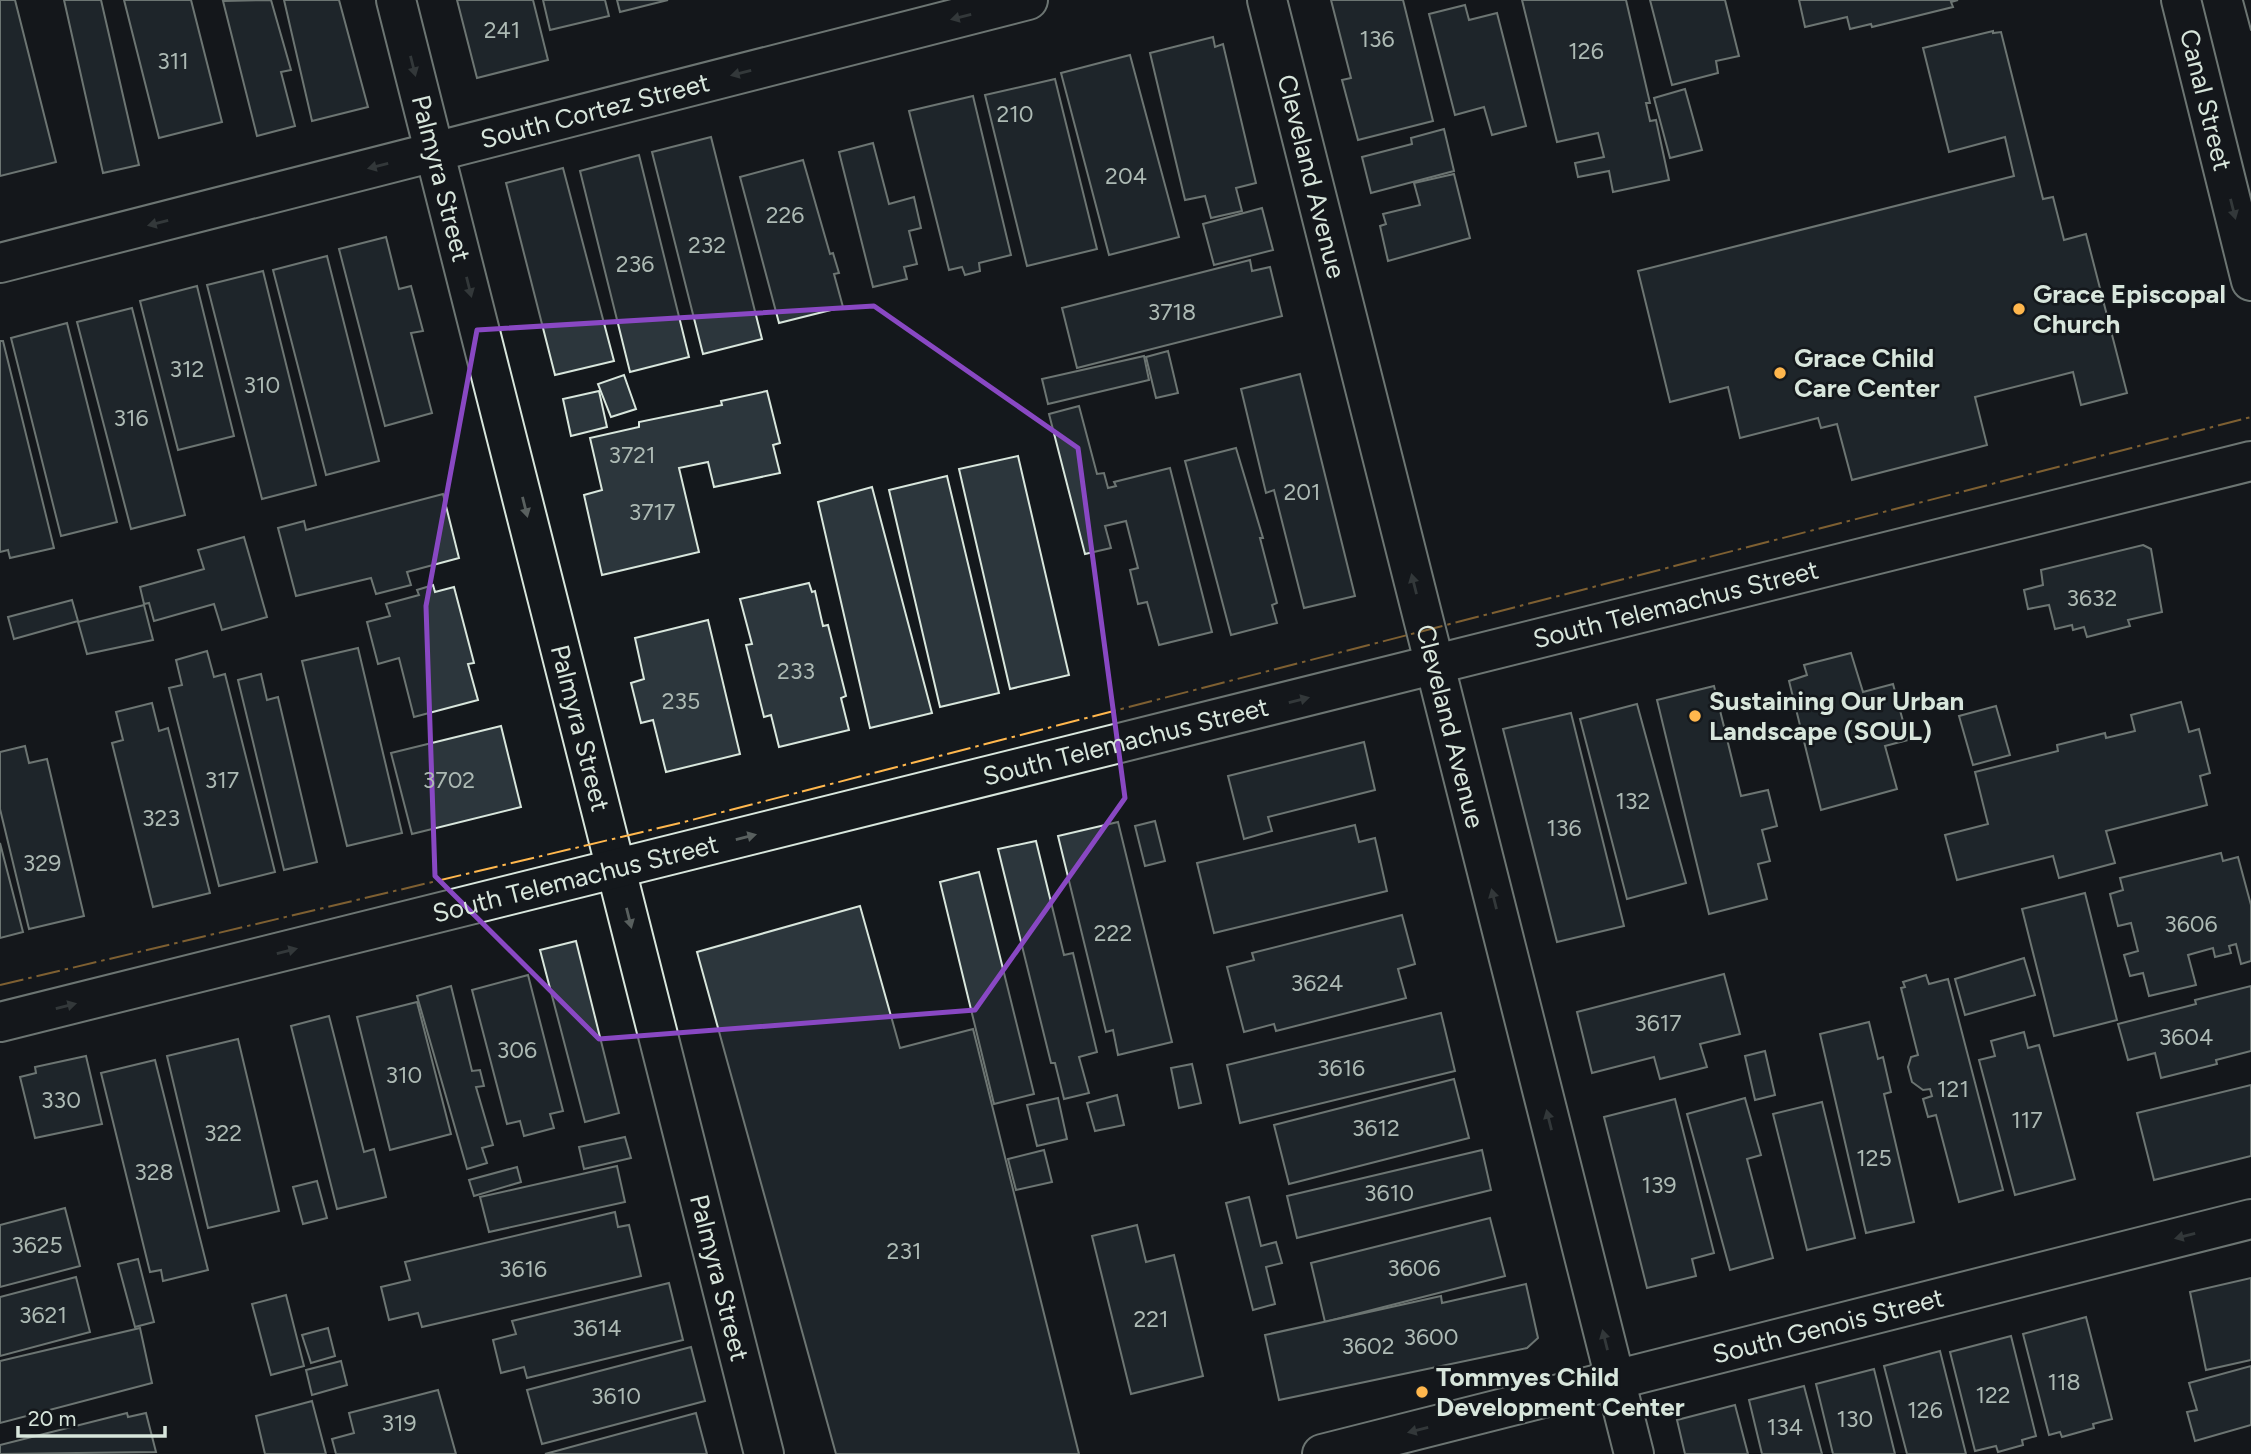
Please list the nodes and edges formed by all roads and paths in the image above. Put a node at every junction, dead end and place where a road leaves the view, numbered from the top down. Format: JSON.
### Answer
{"nodes":[{"id":1,"x":396,"y":0,"type":"edge"},
{"id":2,"x":1028,"y":0,"type":"edge"},
{"id":3,"x":1267,"y":0,"type":"edge"},
{"id":4,"x":2181,"y":0,"type":"edge"},
{"id":5,"x":435,"y":152,"type":"junction"},
{"id":6,"x":0,"y":263,"type":"edge"},
{"id":7,"x":2251,"y":281,"type":"edge"},
{"id":8,"x":2251,"y":461,"type":"edge"},
{"id":9,"x":1435,"y":666,"type":"junction"},
{"id":10,"x":617,"y":869,"type":"junction"},
{"id":11,"x":0,"y":1022,"type":"edge"},
{"id":12,"x":2251,"y":1219,"type":"edge"},
{"id":13,"x":1615,"y":1380,"type":"junction"},
{"id":14,"x":764,"y":1454,"type":"edge"},
{"id":15,"x":1322,"y":1454,"type":"edge"},
{"id":16,"x":1634,"y":1454,"type":"edge"}],
"edges":[{"from":1,"to":5,"type":"street","name":"Palmyra Street","one_way":true},
{"from":2,"to":5,"type":"street","name":"South Cortez Street","one_way":true},
{"from":9,"to":3,"type":"street","name":"Cleveland Avenue","one_way":true},
{"from":4,"to":7,"type":"street","name":"Canal Street","one_way":true},
{"from":5,"to":6,"type":"street","name":"South Cortez Street","one_way":true},
{"from":5,"to":10,"type":"street","name":"Palmyra Street","one_way":true},
{"from":8,"to":9,"type":"street","name":"South Telemachus Street"},
{"from":10,"to":9,"type":"street","name":"South Telemachus Street","one_way":true},
{"from":13,"to":9,"type":"street","name":"Cleveland Avenue","one_way":true},
{"from":11,"to":10,"type":"street","name":"South Telemachus Street","one_way":true},
{"from":10,"to":14,"type":"street","name":"Palmyra Street","one_way":true},
{"from":12,"to":13,"type":"street","name":"South Genois Street","one_way":true},
{"from":13,"to":15,"type":"street","name":"South Genois Street","one_way":true},
{"from":13,"to":16,"type":"street","name":"Cleveland Avenue"}]}
